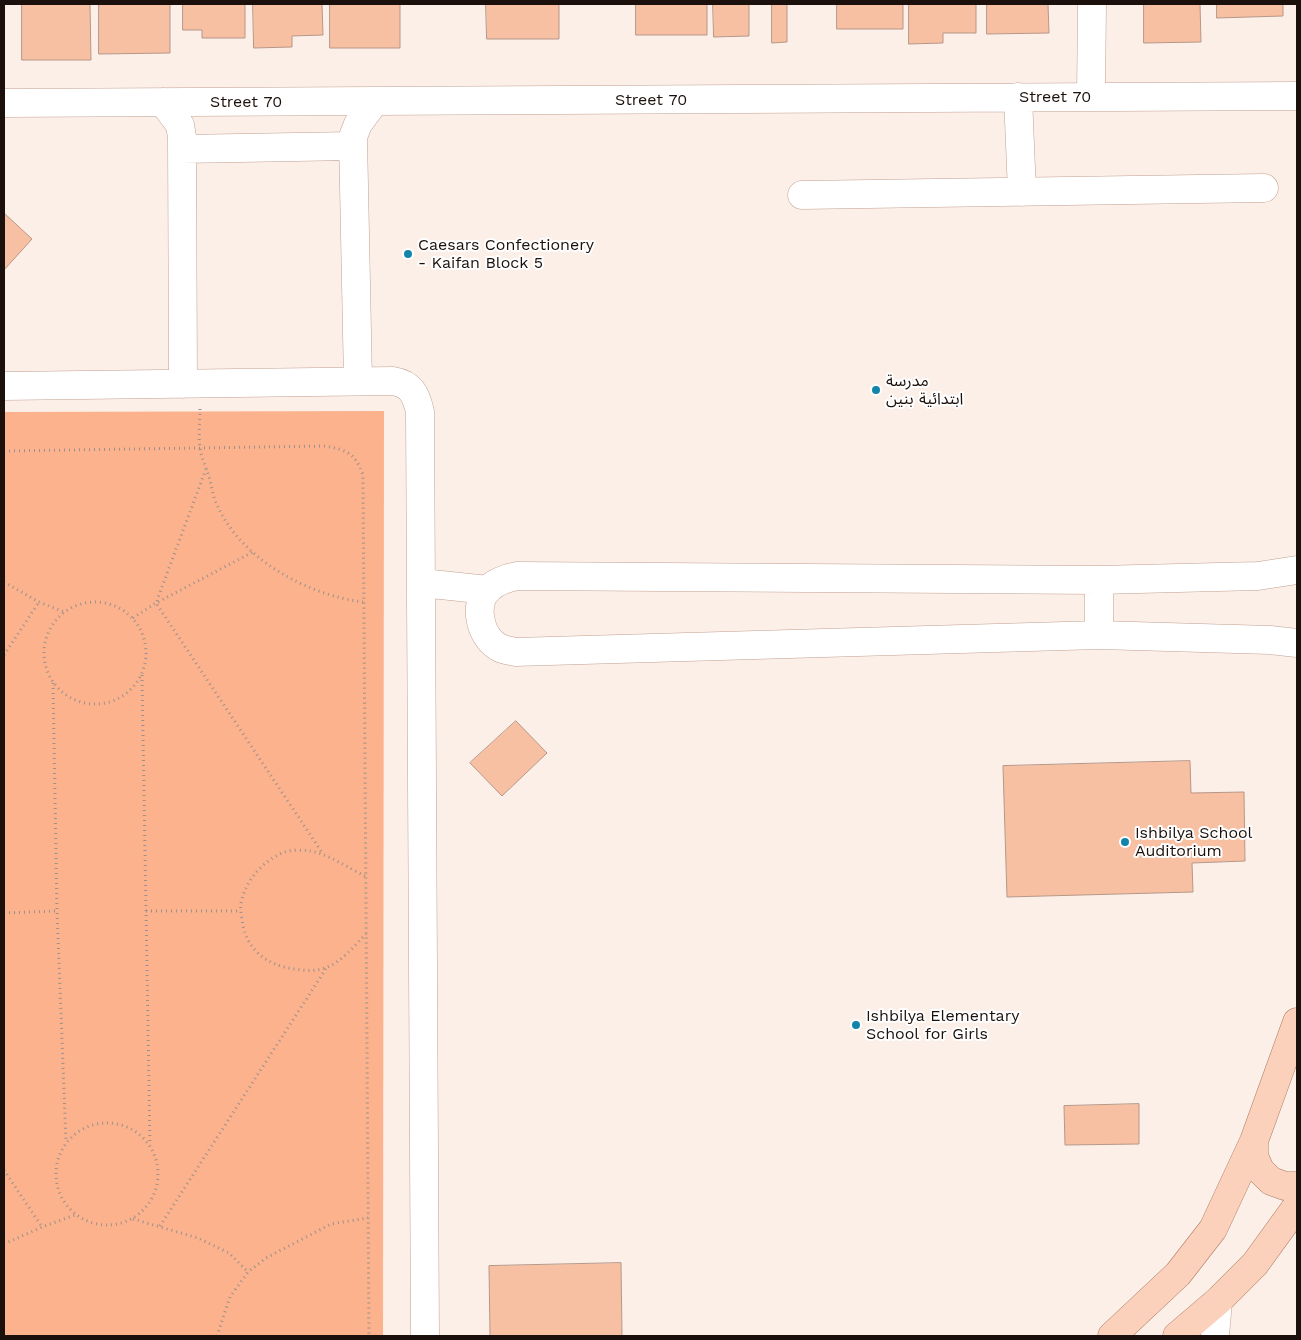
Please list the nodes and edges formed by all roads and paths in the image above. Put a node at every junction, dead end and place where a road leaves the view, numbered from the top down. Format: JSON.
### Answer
{"nodes":[{"id":1,"x":1092,"y":4,"type":"edge"},
{"id":2,"x":1297,"y":96,"type":"edge"},
{"id":3,"x":1018,"y":97,"type":"junction"},
{"id":4,"x":1091,"y":97,"type":"junction"},
{"id":5,"x":375,"y":101,"type":"junction"},
{"id":6,"x":163,"y":102,"type":"junction"},
{"id":7,"x":4,"y":103,"type":"edge"},
{"id":8,"x":353,"y":146,"type":"junction"},
{"id":9,"x":182,"y":149,"type":"junction"},
{"id":10,"x":1264,"y":188,"type":"dead end"},
{"id":11,"x":1022,"y":192,"type":"junction"},
{"id":12,"x":802,"y":195,"type":"dead end"},
{"id":13,"x":358,"y":381,"type":"junction"},
{"id":14,"x":192,"y":383,"type":"junction"},
{"id":15,"x":4,"y":386,"type":"edge"},
{"id":16,"x":200,"y":448,"type":"junction"},
{"id":17,"x":4,"y":450,"type":"edge"},
{"id":18,"x":206,"y":468,"type":"junction"},
{"id":19,"x":253,"y":552,"type":"junction"},
{"id":20,"x":1297,"y":570,"type":"edge"},
{"id":21,"x":1099,"y":580,"type":"junction"},
{"id":22,"x":4,"y":582,"type":"edge"},
{"id":23,"x":422,"y":583,"type":"junction"},
{"id":24,"x":488,"y":590,"type":"junction"},
{"id":25,"x":40,"y":602,"type":"junction"},
{"id":26,"x":363,"y":602,"type":"junction"},
{"id":27,"x":156,"y":603,"type":"junction"},
{"id":28,"x":64,"y":612,"type":"junction"},
{"id":29,"x":133,"y":618,"type":"junction"},
{"id":30,"x":1099,"y":635,"type":"junction"},
{"id":31,"x":1297,"y":643,"type":"edge"},
{"id":32,"x":4,"y":655,"type":"edge"},
{"id":33,"x":142,"y":675,"type":"junction"},
{"id":34,"x":53,"y":683,"type":"junction"},
{"id":35,"x":323,"y":854,"type":"junction"},
{"id":36,"x":365,"y":876,"type":"junction"},
{"id":37,"x":57,"y":911,"type":"junction"},
{"id":38,"x":146,"y":911,"type":"junction"},
{"id":39,"x":241,"y":911,"type":"junction"},
{"id":40,"x":4,"y":912,"type":"edge"},
{"id":41,"x":366,"y":934,"type":"junction"},
{"id":42,"x":328,"y":966,"type":"junction"},
{"id":43,"x":1297,"y":1022,"type":"edge"},
{"id":44,"x":1254,"y":1141,"type":"junction"},
{"id":45,"x":66,"y":1142,"type":"junction"},
{"id":46,"x":150,"y":1145,"type":"junction"},
{"id":47,"x":4,"y":1170,"type":"edge"},
{"id":48,"x":1297,"y":1186,"type":"edge"},
{"id":49,"x":1297,"y":1206,"type":"edge"},
{"id":50,"x":75,"y":1215,"type":"junction"},
{"id":51,"x":133,"y":1218,"type":"junction"},
{"id":52,"x":368,"y":1218,"type":"junction"},
{"id":53,"x":160,"y":1226,"type":"junction"},
{"id":54,"x":42,"y":1227,"type":"junction"},
{"id":55,"x":4,"y":1244,"type":"edge"},
{"id":56,"x":248,"y":1272,"type":"junction"},
{"id":57,"x":1218,"y":1301,"type":"junction"},
{"id":58,"x":217,"y":1336,"type":"edge"},
{"id":59,"x":369,"y":1336,"type":"edge"},
{"id":60,"x":425,"y":1336,"type":"edge"},
{"id":61,"x":1112,"y":1336,"type":"edge"},
{"id":62,"x":1177,"y":1336,"type":"edge"},
{"id":63,"x":1214,"y":1336,"type":"edge"}],
"edges":[{"from":1,"to":4,"type":"street"},
{"from":2,"to":4,"type":"street","name":"Street 70"},
{"from":3,"to":4,"type":"street","name":"Street 70"},
{"from":3,"to":5,"type":"street","name":"Street 70"},
{"from":3,"to":11,"type":"street"},
{"from":5,"to":6,"type":"street","name":"Street 70"},
{"from":5,"to":8,"type":"street"},
{"from":6,"to":7,"type":"street","name":"Street 70"},
{"from":6,"to":9,"type":"street"},
{"from":8,"to":9,"type":"street"},
{"from":8,"to":13,"type":"street"},
{"from":9,"to":14,"type":"street"},
{"from":10,"to":11,"type":"street"},
{"from":11,"to":12,"type":"street"},
{"from":13,"to":14,"type":"street"},
{"from":13,"to":23,"type":"street"},
{"from":14,"to":15,"type":"street"},
{"from":14,"to":16,"type":"path"},
{"from":16,"to":17,"type":"path"},
{"from":16,"to":18,"type":"path"},
{"from":16,"to":26,"type":"path"},
{"from":18,"to":19,"type":"path"},
{"from":18,"to":27,"type":"path"},
{"from":19,"to":26,"type":"path"},
{"from":19,"to":27,"type":"path"},
{"from":20,"to":21,"type":"street"},
{"from":21,"to":24,"type":"street"},
{"from":21,"to":30,"type":"street"},
{"from":22,"to":25,"type":"path"},
{"from":23,"to":24,"type":"street"},
{"from":23,"to":60,"type":"street"},
{"from":24,"to":30,"type":"street"},
{"from":25,"to":28,"type":"path"},
{"from":25,"to":32,"type":"path"},
{"from":26,"to":36,"type":"path"},
{"from":27,"to":29,"type":"path"},
{"from":27,"to":35,"type":"path"},
{"from":28,"to":29,"type":"path"},
{"from":28,"to":34,"type":"path"},
{"from":29,"to":33,"type":"path"},
{"from":30,"to":31,"type":"street"},
{"from":33,"to":34,"type":"path"},
{"from":33,"to":38,"type":"path"},
{"from":34,"to":37,"type":"path"},
{"from":35,"to":36,"type":"path"},
{"from":35,"to":39,"type":"path"},
{"from":36,"to":41,"type":"path"},
{"from":37,"to":40,"type":"path"},
{"from":37,"to":45,"type":"path"},
{"from":38,"to":39,"type":"path"},
{"from":38,"to":46,"type":"path"},
{"from":39,"to":42,"type":"path"},
{"from":41,"to":42,"type":"path"},
{"from":41,"to":52,"type":"path"},
{"from":42,"to":53,"type":"path"},
{"from":43,"to":44,"type":"main road"},
{"from":44,"to":48,"type":"main road"},
{"from":44,"to":61,"type":"main road"},
{"from":45,"to":46,"type":"path"},
{"from":45,"to":50,"type":"path"},
{"from":46,"to":51,"type":"path"},
{"from":47,"to":54,"type":"path"},
{"from":49,"to":57,"type":"main road"},
{"from":50,"to":51,"type":"path"},
{"from":50,"to":54,"type":"path"},
{"from":51,"to":53,"type":"path"},
{"from":52,"to":56,"type":"path"},
{"from":52,"to":59,"type":"path"},
{"from":53,"to":56,"type":"path"},
{"from":54,"to":55,"type":"path"},
{"from":56,"to":58,"type":"path"},
{"from":57,"to":62,"type":"main road"},
{"from":57,"to":63,"type":"street"}]}
